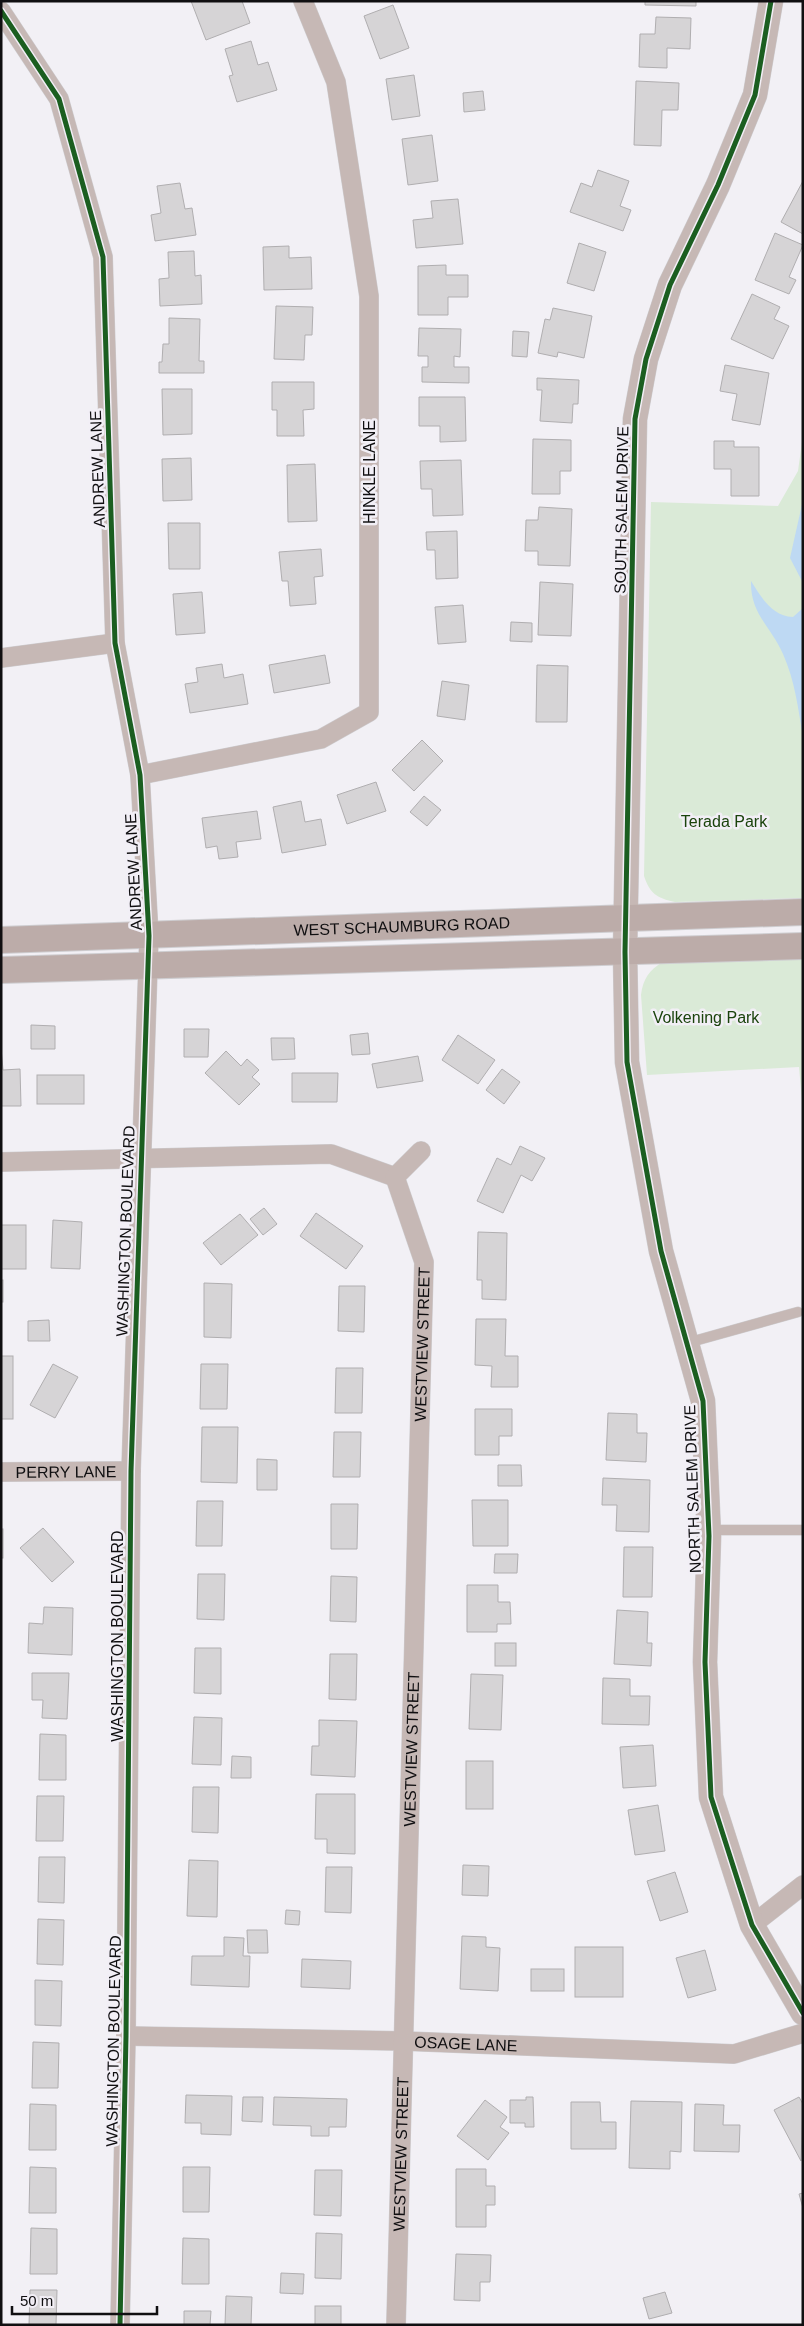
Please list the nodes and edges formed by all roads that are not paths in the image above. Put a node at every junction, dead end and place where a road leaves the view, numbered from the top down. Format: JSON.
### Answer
{"nodes":[{"id":1,"x":302,"y":1,"type":"edge"},
{"id":2,"x":771,"y":1,"type":"edge"},
{"id":3,"x":1,"y":11,"type":"edge"},
{"id":4,"x":115,"y":642,"type":"junction"},
{"id":5,"x":1,"y":658,"type":"edge"},
{"id":6,"x":140,"y":775,"type":"junction"},
{"id":7,"x":803,"y":912,"type":"edge"},
{"id":8,"x":626,"y":918,"type":"junction"},
{"id":9,"x":1,"y":940,"type":"edge"},
{"id":10,"x":803,"y":946,"type":"edge"},
{"id":11,"x":149,"y":950,"type":"junction"},
{"id":12,"x":624,"y":952,"type":"junction"},
{"id":13,"x":1,"y":970,"type":"edge"},
{"id":14,"x":421,"y":1151,"type":"dead end"},
{"id":15,"x":140,"y":1157,"type":"junction"},
{"id":16,"x":1,"y":1162,"type":"edge"},
{"id":17,"x":396,"y":1177,"type":"junction"},
{"id":18,"x":798,"y":1312,"type":"dead end"},
{"id":19,"x":687,"y":1343,"type":"junction"},
{"id":20,"x":131,"y":1471,"type":"junction"},
{"id":21,"x":1,"y":1472,"type":"edge"},
{"id":22,"x":708,"y":1530,"type":"junction"},
{"id":23,"x":803,"y":1530,"type":"edge"},
{"id":24,"x":803,"y":1885,"type":"edge"},
{"id":25,"x":752,"y":1925,"type":"junction"},
{"id":26,"x":803,"y":2014,"type":"edge"},
{"id":27,"x":803,"y":2033,"type":"edge"},
{"id":28,"x":126,"y":2036,"type":"junction"},
{"id":29,"x":403,"y":2040,"type":"junction"},
{"id":30,"x":120,"y":2325,"type":"edge"},
{"id":31,"x":396,"y":2325,"type":"edge"}],
"edges":[{"from":1,"to":6,"type":"street","name":"HINKLE LANE"},
{"from":2,"to":8,"type":"street","name":"SOUTH SALEM DRIVE"},
{"from":3,"to":4,"type":"street","name":"ANDREW LANE"},
{"from":4,"to":5,"type":"street"},
{"from":4,"to":6,"type":"street","name":"ANDREW LANE"},
{"from":6,"to":11,"type":"street","name":"ANDREW LANE"},
{"from":7,"to":8,"type":"main road","name":"WEST SCHAUMBURG ROAD"},
{"from":8,"to":11,"type":"main road","name":"WEST SCHAUMBURG ROAD"},
{"from":8,"to":12,"type":"street","name":"SOUTH SALEM DRIVE"},
{"from":9,"to":11,"type":"main road","name":"WEST SCHAUMBURG ROAD"},
{"from":10,"to":12,"type":"main road","name":"WEST SCHAUMBURG ROAD"},
{"from":11,"to":12,"type":"main road","name":"WEST SCHAUMBURG ROAD"},
{"from":11,"to":13,"type":"main road","name":"WEST SCHAUMBURG ROAD"},
{"from":11,"to":15,"type":"street","name":"WASHINGTON BOULEVARD"},
{"from":12,"to":19,"type":"street","name":"NORTH SALEM DRIVE"},
{"from":14,"to":17,"type":"street"},
{"from":15,"to":16,"type":"street"},
{"from":15,"to":17,"type":"street"},
{"from":15,"to":20,"type":"street","name":"WASHINGTON BOULEVARD"},
{"from":17,"to":29,"type":"street","name":"WESTVIEW STREET"},
{"from":18,"to":19,"type":"lane"},
{"from":19,"to":22,"type":"street","name":"NORTH SALEM DRIVE"},
{"from":20,"to":21,"type":"street","name":"PERRY LANE"},
{"from":20,"to":28,"type":"street","name":"WASHINGTON BOULEVARD"},
{"from":22,"to":23,"type":"lane"},
{"from":22,"to":25,"type":"street","name":"NORTH SALEM DRIVE"},
{"from":24,"to":25,"type":"street"},
{"from":25,"to":26,"type":"street","name":"NORTH SALEM DRIVE"},
{"from":27,"to":29,"type":"street","name":"OSAGE LANE"},
{"from":28,"to":29,"type":"street","name":"OSAGE LANE"},
{"from":28,"to":30,"type":"street","name":"WASHINGTON BOULEVARD"},
{"from":29,"to":31,"type":"street","name":"WESTVIEW STREET"}]}
